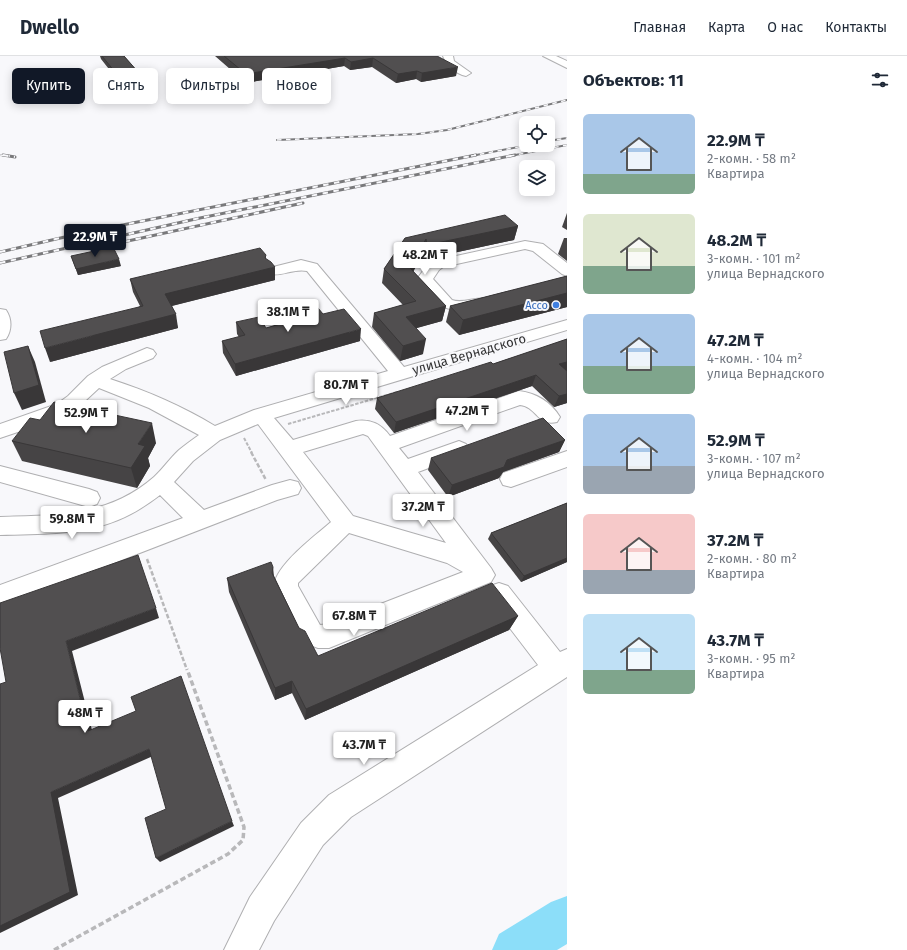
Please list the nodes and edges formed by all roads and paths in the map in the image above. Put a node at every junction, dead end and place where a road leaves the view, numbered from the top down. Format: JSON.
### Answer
{"nodes":[{"id":1,"x":448,"y":56,"type":"edge"},
{"id":2,"x":548,"y":56,"type":"edge"},
{"id":3,"x":556,"y":56,"type":"edge"},
{"id":4,"x":567,"y":62,"type":"edge"},
{"id":5,"x":567,"y":65,"type":"edge"},
{"id":6,"x":466,"y":73,"type":"dead end"},
{"id":7,"x":559,"y":245,"type":"dead end"},
{"id":8,"x":541,"y":250,"type":"junction"},
{"id":9,"x":274,"y":271,"type":"edge"},
{"id":10,"x":565,"y":278,"type":"edge"},
{"id":11,"x":493,"y":299,"type":"edge"},
{"id":12,"x":0,"y":314,"type":"edge"},
{"id":13,"x":567,"y":325,"type":"edge"},
{"id":14,"x":0,"y":336,"type":"edge"},
{"id":15,"x":147,"y":354,"type":"dead end"},
{"id":16,"x":95,"y":380,"type":"junction"},
{"id":17,"x":400,"y":382,"type":"junction"},
{"id":18,"x":558,"y":414,"type":"edge"},
{"id":19,"x":267,"y":422,"type":"junction"},
{"id":20,"x":237,"y":425,"type":"junction"},
{"id":21,"x":528,"y":425,"type":"edge"},
{"id":22,"x":0,"y":431,"type":"edge"},
{"id":23,"x":213,"y":435,"type":"junction"},
{"id":24,"x":477,"y":443,"type":"edge"},
{"id":25,"x":386,"y":445,"type":"junction"},
{"id":26,"x":289,"y":449,"type":"junction"},
{"id":27,"x":567,"y":459,"type":"edge"},
{"id":28,"x":404,"y":469,"type":"junction"},
{"id":29,"x":0,"y":474,"type":"edge"},
{"id":30,"x":511,"y":479,"type":"dead end"},
{"id":31,"x":161,"y":483,"type":"junction"},
{"id":32,"x":281,"y":491,"type":"joint"},
{"id":33,"x":89,"y":498,"type":"dead end"},
{"id":34,"x":201,"y":521,"type":"junction"},
{"id":35,"x":345,"y":523,"type":"junction"},
{"id":36,"x":0,"y":526,"type":"edge"},
{"id":37,"x":141,"y":543,"type":"junction"},
{"id":38,"x":483,"y":575,"type":"junction"},
{"id":39,"x":0,"y":596,"type":"edge"},
{"id":40,"x":562,"y":665,"type":"edge"},
{"id":41,"x":54,"y":950,"type":"edge"},
{"id":42,"x":241,"y":950,"type":"edge"}],
"edges":[{"from":1,"to":6,"type":"street"},
{"from":2,"to":5,"type":"street"},
{"from":3,"to":4,"type":"street"},
{"from":7,"to":8,"type":"street"},
{"from":8,"to":10,"type":"street"},
{"from":8,"to":11,"type":"street"},
{"from":9,"to":17,"type":"street"},
{"from":12,"to":14,"type":"street"},
{"from":13,"to":17,"type":"street","name":"улица Вернадского"},
{"from":15,"to":16,"type":"street"},
{"from":16,"to":22,"type":"street"},
{"from":16,"to":23,"type":"street"},
{"from":17,"to":19,"type":"street","name":"улица Вернадского"},
{"from":17,"to":19,"type":"path"},
{"from":18,"to":21,"type":"street"},
{"from":18,"to":25,"type":"street"},
{"from":19,"to":20,"type":"street","name":"улица Вернадского"},
{"from":19,"to":26,"type":"street"},
{"from":20,"to":23,"type":"street","name":"улица Вернадского"},
{"from":20,"to":32,"type":"path"},
{"from":23,"to":31,"type":"street","name":"улица Вернадского"},
{"from":24,"to":28,"type":"street"},
{"from":25,"to":26,"type":"street"},
{"from":25,"to":28,"type":"street"},
{"from":26,"to":35,"type":"street"},
{"from":27,"to":30,"type":"street"},
{"from":28,"to":38,"type":"street"},
{"from":29,"to":33,"type":"street"},
{"from":31,"to":34,"type":"street"},
{"from":31,"to":36,"type":"street","name":"улица Вернадского"},
{"from":32,"to":34,"type":"street"},
{"from":34,"to":37,"type":"street"},
{"from":35,"to":38,"type":"street"},
{"from":35,"to":38,"type":"street"},
{"from":37,"to":39,"type":"street"},
{"from":37,"to":41,"type":"path"},
{"from":38,"to":40,"type":"street"},
{"from":40,"to":42,"type":"street"}]}
